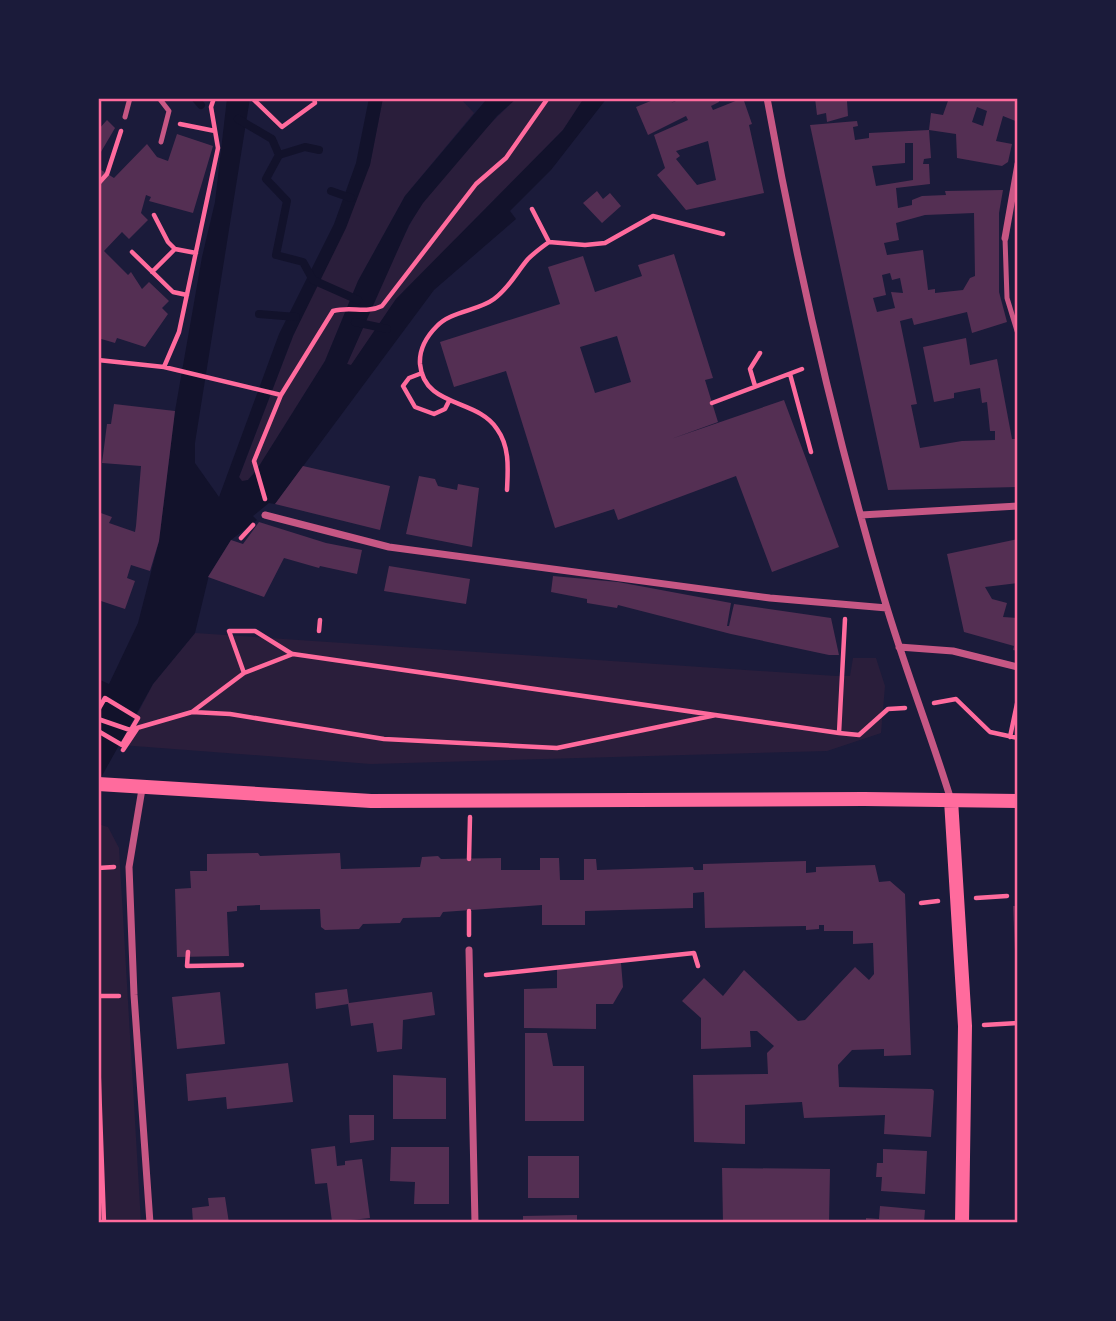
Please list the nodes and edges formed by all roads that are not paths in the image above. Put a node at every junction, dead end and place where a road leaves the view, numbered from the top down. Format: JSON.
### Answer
{"nodes":[{"id":1,"x":130,"y":98,"type":"edge"},
{"id":2,"x":159,"y":98,"type":"edge"},
{"id":3,"x":767,"y":98,"type":"edge"},
{"id":4,"x":125,"y":117,"type":"dead end"},
{"id":5,"x":161,"y":142,"type":"dead end"},
{"id":6,"x":1018,"y":164,"type":"edge"},
{"id":7,"x":1005,"y":238,"type":"joint"},
{"id":8,"x":1018,"y":334,"type":"edge"},
{"id":9,"x":1018,"y":506,"type":"edge"},
{"id":10,"x":265,"y":515,"type":"dead end"},
{"id":11,"x":861,"y":515,"type":"junction"},
{"id":12,"x":887,"y":608,"type":"junction"},
{"id":13,"x":899,"y":647,"type":"junction"},
{"id":14,"x":1018,"y":667,"type":"edge"},
{"id":15,"x":105,"y":785,"type":"edge"},
{"id":16,"x":142,"y":789,"type":"junction"},
{"id":17,"x":951,"y":800,"type":"junction"},
{"id":18,"x":1018,"y":801,"type":"edge"},
{"id":19,"x":468,"y":950,"type":"road end"},
{"id":20,"x":150,"y":1223,"type":"edge"},
{"id":21,"x":475,"y":1223,"type":"edge"},
{"id":22,"x":962,"y":1223,"type":"edge"}],
"edges":[{"from":1,"to":4,"type":"lane"},
{"from":2,"to":5,"type":"lane"},
{"from":3,"to":11,"type":"street"},
{"from":6,"to":7,"type":"street"},
{"from":7,"to":8,"type":"lane"},
{"from":9,"to":11,"type":"street"},
{"from":10,"to":12,"type":"street"},
{"from":11,"to":12,"type":"street"},
{"from":12,"to":13,"type":"street"},
{"from":13,"to":14,"type":"street"},
{"from":13,"to":17,"type":"street"},
{"from":15,"to":16,"type":"main road"},
{"from":16,"to":17,"type":"main road"},
{"from":16,"to":20,"type":"street"},
{"from":17,"to":18,"type":"main road"},
{"from":17,"to":22,"type":"main road"},
{"from":19,"to":21,"type":"street"}]}
